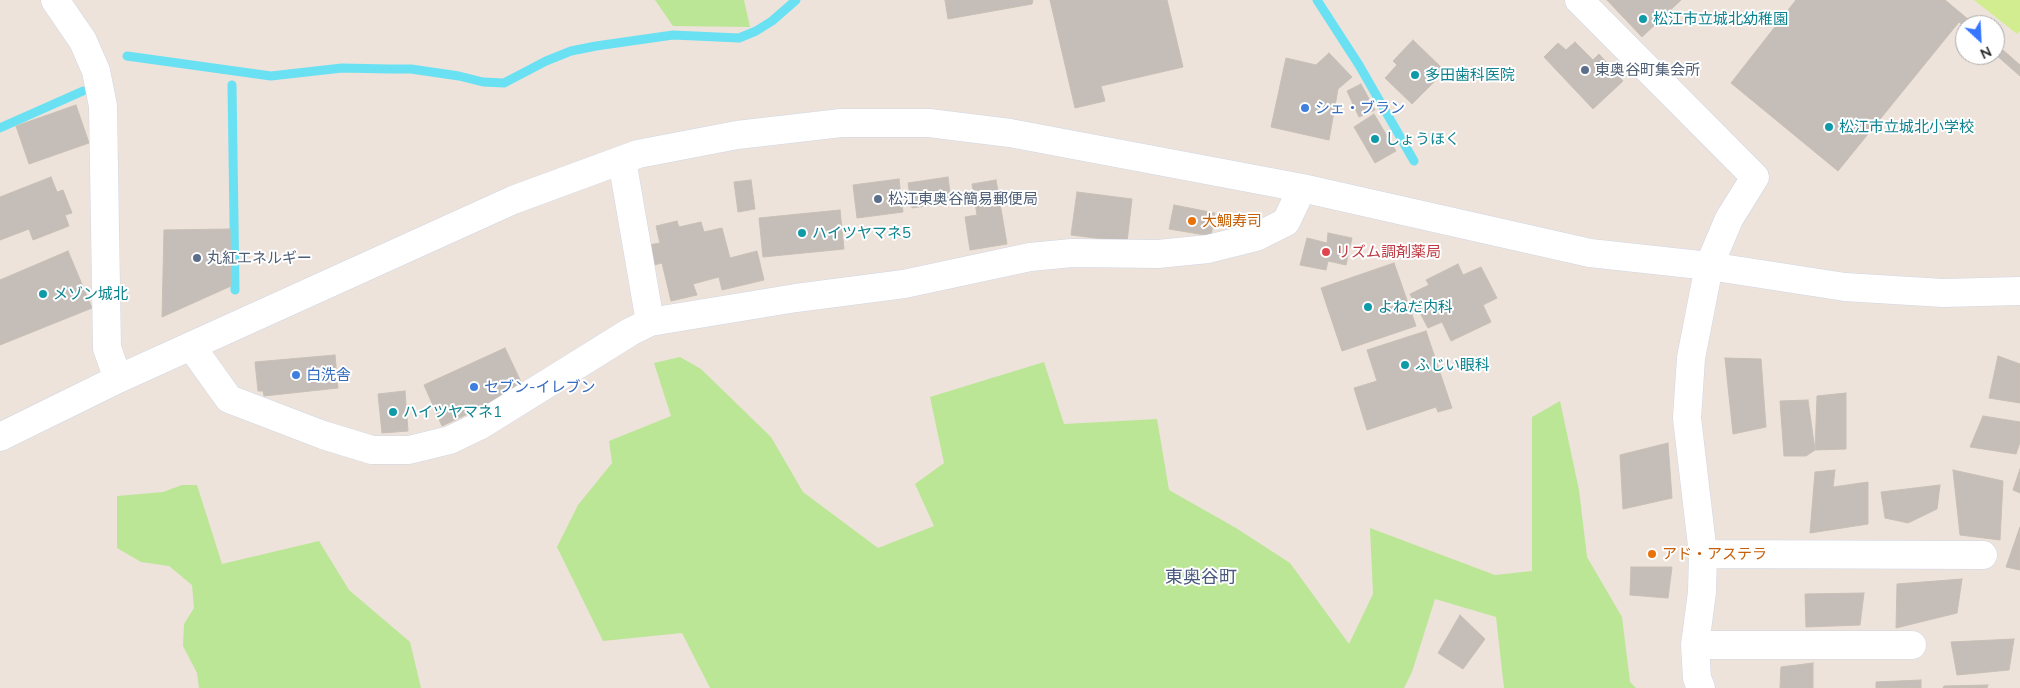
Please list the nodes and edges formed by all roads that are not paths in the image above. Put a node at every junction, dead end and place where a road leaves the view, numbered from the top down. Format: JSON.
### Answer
{"nodes":[{"id":1,"x":55,"y":0,"type":"edge"},
{"id":2,"x":1579,"y":0,"type":"edge"},
{"id":3,"x":622,"y":160,"type":"junction"},
{"id":4,"x":1302,"y":188,"type":"junction"},
{"id":5,"x":1708,"y":266,"type":"junction"},
{"id":6,"x":2020,"y":290,"type":"edge"},
{"id":7,"x":650,"y":322,"type":"junction"},
{"id":8,"x":191,"y":346,"type":"junction"},
{"id":9,"x":118,"y":379,"type":"junction"},
{"id":10,"x":0,"y":437,"type":"edge"},
{"id":11,"x":1704,"y":554,"type":"junction"},
{"id":12,"x":1983,"y":555,"type":"dead end"},
{"id":13,"x":1696,"y":644,"type":"junction"},
{"id":14,"x":1912,"y":645,"type":"dead end"},
{"id":15,"x":1700,"y":688,"type":"edge"}],
"edges":[{"from":1,"to":9,"type":"street"},
{"from":2,"to":5,"type":"street"},
{"from":3,"to":4,"type":"street"},
{"from":3,"to":7,"type":"street"},
{"from":3,"to":8,"type":"street"},
{"from":4,"to":5,"type":"street"},
{"from":4,"to":7,"type":"street"},
{"from":5,"to":6,"type":"street"},
{"from":5,"to":11,"type":"street"},
{"from":7,"to":8,"type":"street"},
{"from":8,"to":9,"type":"street"},
{"from":9,"to":10,"type":"street"},
{"from":11,"to":12,"type":"street"},
{"from":11,"to":13,"type":"street"},
{"from":13,"to":14,"type":"street"},
{"from":13,"to":15,"type":"street"}]}
